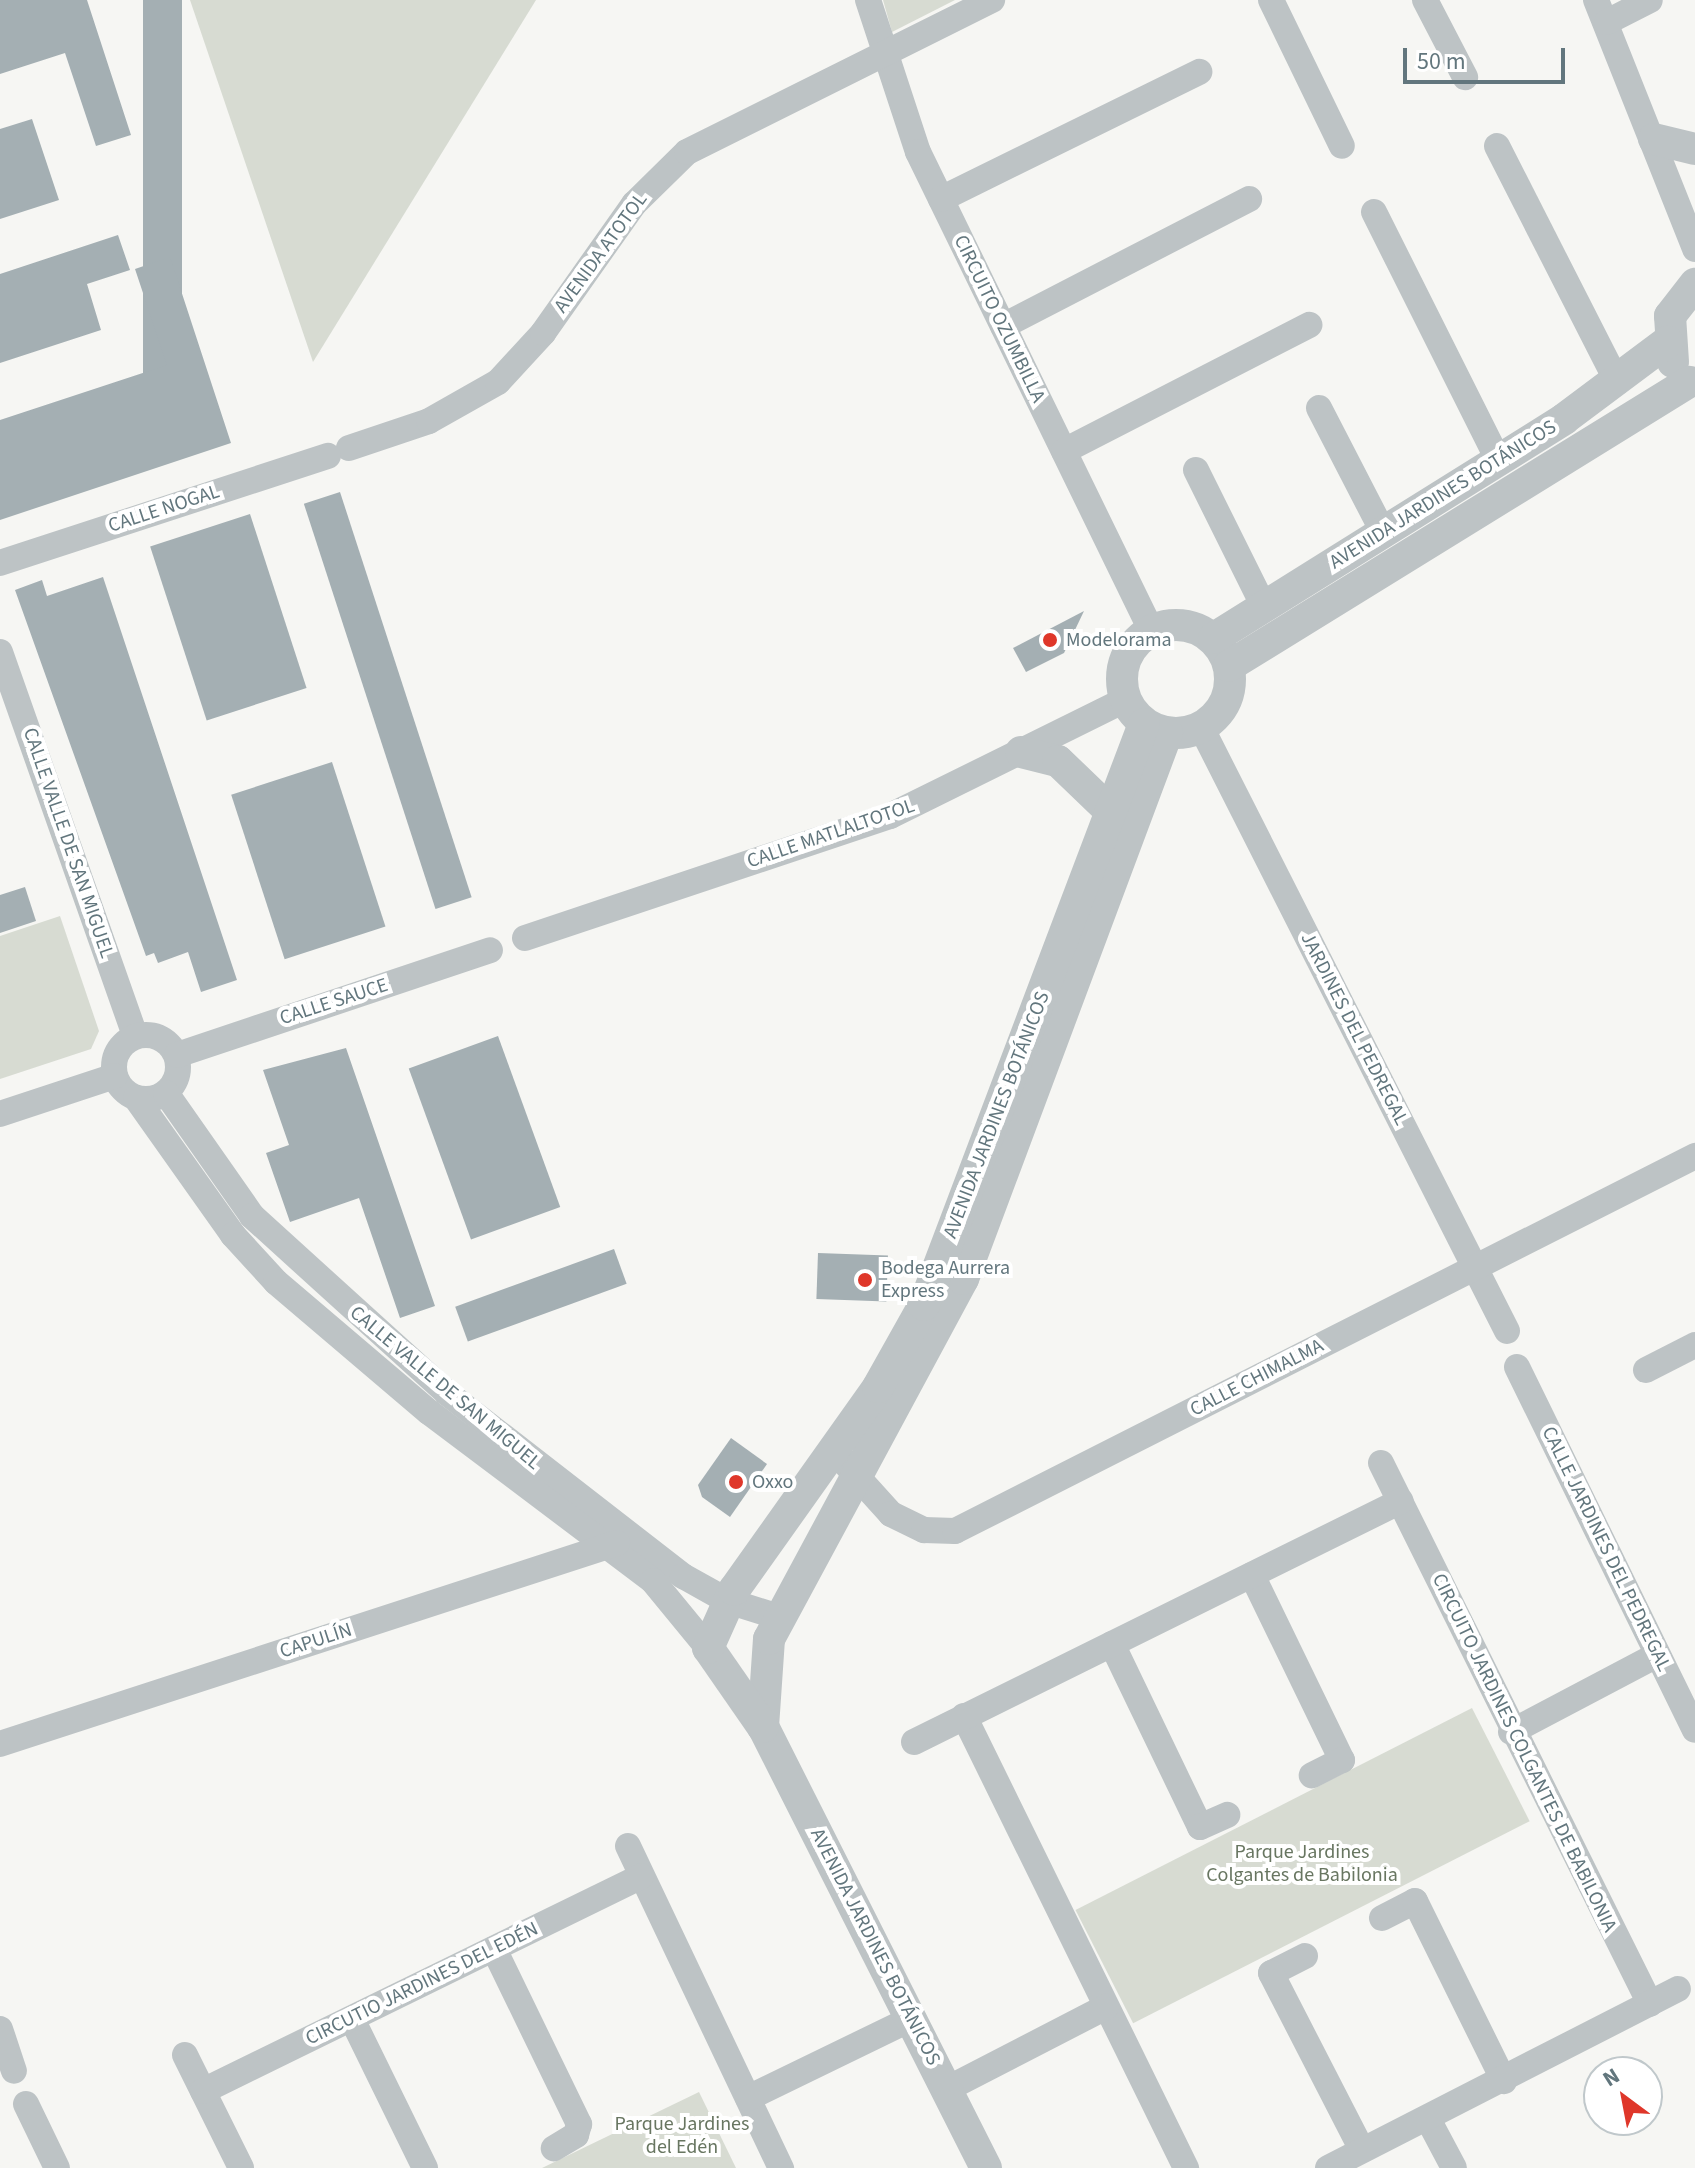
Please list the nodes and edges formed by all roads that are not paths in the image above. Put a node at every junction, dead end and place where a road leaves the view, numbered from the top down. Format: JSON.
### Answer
{"nodes":[{"id":1,"x":868,"y":0,"type":"edge"},
{"id":2,"x":992,"y":0,"type":"edge"},
{"id":3,"x":1271,"y":0,"type":"edge"},
{"id":4,"x":1425,"y":0,"type":"edge"},
{"id":5,"x":1650,"y":0,"type":"edge"},
{"id":6,"x":1602,"y":11,"type":"edge"},
{"id":7,"x":882,"y":54,"type":"junction"},
{"id":8,"x":1199,"y":72,"type":"dead end"},
{"id":9,"x":1465,"y":77,"type":"dead end"},
{"id":10,"x":1654,"y":139,"type":"junction"},
{"id":11,"x":1342,"y":146,"type":"dead end"},
{"id":12,"x":1497,"y":146,"type":"dead end"},
{"id":13,"x":1695,"y":149,"type":"edge"},
{"id":14,"x":941,"y":199,"type":"junction"},
{"id":15,"x":1249,"y":199,"type":"dead end"},
{"id":16,"x":1374,"y":212,"type":"dead end"},
{"id":17,"x":1695,"y":249,"type":"edge"},
{"id":18,"x":1695,"y":284,"type":"edge"},
{"id":19,"x":1309,"y":325,"type":"dead end"},
{"id":20,"x":1003,"y":326,"type":"junction"},
{"id":21,"x":1667,"y":342,"type":"junction"},
{"id":22,"x":1617,"y":382,"type":"junction"},
{"id":23,"x":1692,"y":384,"type":"edge"},
{"id":24,"x":1319,"y":408,"type":"dead end"},
{"id":25,"x":1064,"y":451,"type":"junction"},
{"id":26,"x":339,"y":452,"type":"joint"},
{"id":27,"x":1498,"y":460,"type":"junction"},
{"id":28,"x":1196,"y":470,"type":"dead end"},
{"id":29,"x":1383,"y":532,"type":"junction"},
{"id":30,"x":0,"y":563,"type":"edge"},
{"id":31,"x":1264,"y":607,"type":"junction"},
{"id":32,"x":1151,"y":630,"type":"junction"},
{"id":33,"x":1214,"y":638,"type":"junction"},
{"id":34,"x":0,"y":652,"type":"edge"},
{"id":35,"x":1229,"y":666,"type":"junction"},
{"id":36,"x":1145,"y":719,"type":"junction"},
{"id":37,"x":1201,"y":727,"type":"junction"},
{"id":38,"x":1021,"y":752,"type":"junction"},
{"id":39,"x":1111,"y":812,"type":"junction"},
{"id":40,"x":525,"y":938,"type":"dead end"},
{"id":41,"x":490,"y":950,"type":"dead end"},
{"id":42,"x":135,"y":1035,"type":"junction"},
{"id":43,"x":177,"y":1055,"type":"junction"},
{"id":44,"x":115,"y":1076,"type":"junction"},
{"id":45,"x":166,"y":1093,"type":"junction"},
{"id":46,"x":136,"y":1098,"type":"junction"},
{"id":47,"x":0,"y":1114,"type":"edge"},
{"id":48,"x":1695,"y":1156,"type":"edge"},
{"id":49,"x":1475,"y":1268,"type":"junction"},
{"id":50,"x":1507,"y":1331,"type":"dead end"},
{"id":51,"x":1694,"y":1348,"type":"edge"},
{"id":52,"x":1517,"y":1367,"type":"dead end"},
{"id":53,"x":1646,"y":1370,"type":"dead end"},
{"id":54,"x":834,"y":1451,"type":"junction"},
{"id":55,"x":1381,"y":1463,"type":"dead end"},
{"id":56,"x":856,"y":1476,"type":"junction"},
{"id":57,"x":803,"y":1495,"type":"junction"},
{"id":58,"x":1401,"y":1501,"type":"junction"},
{"id":59,"x":831,"y":1524,"type":"junction"},
{"id":60,"x":631,"y":1539,"type":"junction"},
{"id":61,"x":605,"y":1547,"type":"junction"},
{"id":62,"x":1252,"y":1575,"type":"junction"},
{"id":63,"x":728,"y":1601,"type":"junction"},
{"id":64,"x":779,"y":1617,"type":"junction"},
{"id":65,"x":1112,"y":1644,"type":"junction"},
{"id":66,"x":708,"y":1648,"type":"junction"},
{"id":67,"x":1657,"y":1655,"type":"junction"},
{"id":68,"x":964,"y":1716,"type":"junction"},
{"id":69,"x":763,"y":1727,"type":"junction"},
{"id":70,"x":1695,"y":1730,"type":"edge"},
{"id":71,"x":1511,"y":1732,"type":"junction"},
{"id":72,"x":914,"y":1742,"type":"dead end"},
{"id":73,"x":0,"y":1744,"type":"edge"},
{"id":74,"x":1312,"y":1775,"type":"dead end"},
{"id":75,"x":1227,"y":1815,"type":"dead end"},
{"id":76,"x":628,"y":1846,"type":"dead end"},
{"id":77,"x":641,"y":1876,"type":"junction"},
{"id":78,"x":1382,"y":1918,"type":"dead end"},
{"id":79,"x":494,"y":1949,"type":"junction"},
{"id":80,"x":1305,"y":1956,"type":"dead end"},
{"id":81,"x":1678,"y":1989,"type":"dead end"},
{"id":82,"x":1650,"y":2004,"type":"junction"},
{"id":83,"x":1106,"y":2007,"type":"junction"},
{"id":84,"x":352,"y":2019,"type":"junction"},
{"id":85,"x":911,"y":2019,"type":"junction"},
{"id":86,"x":0,"y":2029,"type":"edge"},
{"id":87,"x":185,"y":2055,"type":"dead end"},
{"id":88,"x":14,"y":2071,"type":"dead end"},
{"id":89,"x":1504,"y":2081,"type":"junction"},
{"id":90,"x":947,"y":2089,"type":"junction"},
{"id":91,"x":203,"y":2091,"type":"junction"},
{"id":92,"x":748,"y":2098,"type":"junction"},
{"id":93,"x":26,"y":2104,"type":"dead end"},
{"id":94,"x":1428,"y":2119,"type":"junction"},
{"id":95,"x":554,"y":2148,"type":"dead end"},
{"id":96,"x":1362,"y":2150,"type":"junction"},
{"id":97,"x":57,"y":2168,"type":"edge"},
{"id":98,"x":241,"y":2168,"type":"edge"},
{"id":99,"x":425,"y":2168,"type":"edge"},
{"id":100,"x":781,"y":2168,"type":"edge"},
{"id":101,"x":986,"y":2168,"type":"edge"},
{"id":102,"x":1186,"y":2168,"type":"edge"},
{"id":103,"x":1328,"y":2168,"type":"edge"},
{"id":104,"x":1454,"y":2168,"type":"edge"}],
"edges":[{"from":1,"to":7,"type":"street","name":"CIRCUITO OZUMBILLA"},
{"from":2,"to":7,"type":"street","name":"AVENIDA ATOTOL"},
{"from":3,"to":11,"type":"street"},
{"from":4,"to":9,"type":"street"},
{"from":5,"to":6,"type":"street"},
{"from":6,"to":10,"type":"street"},
{"from":7,"to":14,"type":"street","name":"CIRCUITO OZUMBILLA"},
{"from":7,"to":26,"type":"street","name":"AVENIDA ATOTOL"},
{"from":8,"to":14,"type":"street"},
{"from":10,"to":13,"type":"street"},
{"from":10,"to":17,"type":"street"},
{"from":12,"to":22,"type":"street"},
{"from":14,"to":20,"type":"street","name":"CIRCUITO OZUMBILLA"},
{"from":15,"to":20,"type":"street"},
{"from":16,"to":27,"type":"street"},
{"from":18,"to":21,"type":"street"},
{"from":19,"to":25,"type":"street"},
{"from":20,"to":25,"type":"street","name":"CIRCUITO OZUMBILLA"},
{"from":21,"to":22,"type":"street","name":"AVENIDA JARDINES BOTÁNICOS"},
{"from":21,"to":23,"type":"street"},
{"from":22,"to":27,"type":"street","name":"AVENIDA JARDINES BOTÁNICOS"},
{"from":23,"to":35,"type":"street","name":"AVENIDA JARDINES BOTÁNICOS"},
{"from":24,"to":29,"type":"street"},
{"from":25,"to":32,"type":"street","name":"CIRCUITO OZUMBILLA"},
{"from":26,"to":30,"type":"street","name":"CALLE NOGAL"},
{"from":27,"to":29,"type":"street","name":"AVENIDA JARDINES BOTÁNICOS"},
{"from":28,"to":31,"type":"street"},
{"from":29,"to":31,"type":"street","name":"AVENIDA JARDINES BOTÁNICOS"},
{"from":31,"to":33,"type":"street","name":"AVENIDA JARDINES BOTÁNICOS"},
{"from":32,"to":33,"type":"street"},
{"from":32,"to":36,"type":"street"},
{"from":33,"to":35,"type":"street"},
{"from":34,"to":42,"type":"street","name":"CALLE VALLE DE SAN MIGUEL"},
{"from":35,"to":37,"type":"street"},
{"from":36,"to":37,"type":"street"},
{"from":36,"to":38,"type":"street","name":"CALLE MATLALTOTOL"},
{"from":36,"to":39,"type":"street","name":"AVENIDA JARDINES BOTÁNICOS"},
{"from":36,"to":56,"type":"street","name":"AVENIDA JARDINES BOTÁNICOS"},
{"from":37,"to":49,"type":"street","name":"JARDINES DEL PEDREGAL"},
{"from":38,"to":39,"type":"street"},
{"from":38,"to":40,"type":"street","name":"CALLE MATLALTOTOL"},
{"from":39,"to":54,"type":"street","name":"AVENIDA JARDINES BOTÁNICOS"},
{"from":41,"to":43,"type":"street","name":"CALLE SAUCE"},
{"from":42,"to":43,"type":"street"},
{"from":42,"to":44,"type":"street"},
{"from":43,"to":45,"type":"street"},
{"from":44,"to":46,"type":"street"},
{"from":44,"to":47,"type":"street"},
{"from":45,"to":46,"type":"street"},
{"from":45,"to":60,"type":"street","name":"CALLE VALLE DE SAN MIGUEL"},
{"from":46,"to":61,"type":"street","name":"CALLE VALLE DE SAN MIGUEL"},
{"from":48,"to":49,"type":"street","name":"CALLE CHIMALMA"},
{"from":49,"to":50,"type":"street","name":"JARDINES DEL PEDREGAL"},
{"from":49,"to":56,"type":"street","name":"CALLE CHIMALMA"},
{"from":51,"to":53,"type":"street"},
{"from":52,"to":67,"type":"street","name":"CALLE JARDINES DEL PEDREGAL"},
{"from":54,"to":56,"type":"street","name":"CALLE CHIMALMA"},
{"from":54,"to":57,"type":"street","name":"AVENIDA JARDINES BOTÁNICOS"},
{"from":55,"to":58,"type":"street","name":"CIRCUITO JARDINES COLGANTES DE BABILONIA"},
{"from":56,"to":59,"type":"street","name":"AVENIDA JARDINES BOTÁNICOS"},
{"from":57,"to":59,"type":"street"},
{"from":57,"to":63,"type":"street","name":"AVENIDA JARDINES BOTÁNICOS"},
{"from":58,"to":62,"type":"street"},
{"from":58,"to":71,"type":"street","name":"CIRCUITO JARDINES COLGANTES DE BABILONIA"},
{"from":59,"to":64,"type":"street","name":"AVENIDA JARDINES BOTÁNICOS"},
{"from":60,"to":61,"type":"street","name":"CAPULÍN"},
{"from":60,"to":63,"type":"street","name":"CALLE VALLE DE SAN MIGUEL"},
{"from":61,"to":66,"type":"street","name":"CALLE VALLE DE SAN MIGUEL"},
{"from":61,"to":73,"type":"street","name":"CAPULÍN"},
{"from":62,"to":65,"type":"street"},
{"from":62,"to":74,"type":"street"},
{"from":63,"to":64,"type":"street","name":"CALLE VALLE DE SAN MIGUEL"},
{"from":63,"to":66,"type":"street","name":"AVENIDA JARDINES BOTÁNICOS"},
{"from":64,"to":69,"type":"street","name":"AVENIDA JARDINES BOTÁNICOS"},
{"from":65,"to":68,"type":"street"},
{"from":65,"to":75,"type":"street"},
{"from":66,"to":69,"type":"street","name":"AVENIDA JARDINES BOTÁNICOS"},
{"from":67,"to":70,"type":"street","name":"CALLE JARDINES DEL PEDREGAL"},
{"from":67,"to":71,"type":"street"},
{"from":68,"to":72,"type":"street"},
{"from":68,"to":83,"type":"street"},
{"from":69,"to":85,"type":"street","name":"AVENIDA JARDINES BOTÁNICOS"},
{"from":71,"to":82,"type":"street","name":"CIRCUITO JARDINES COLGANTES DE BABILONIA"},
{"from":76,"to":77,"type":"street"},
{"from":77,"to":79,"type":"street","name":"CIRCUTIO JARDINES DEL EDÉN"},
{"from":77,"to":92,"type":"street"},
{"from":78,"to":89,"type":"street"},
{"from":79,"to":84,"type":"street","name":"CIRCUTIO JARDINES DEL EDÉN"},
{"from":79,"to":95,"type":"street"},
{"from":80,"to":96,"type":"street"},
{"from":81,"to":82,"type":"street"},
{"from":82,"to":89,"type":"street"},
{"from":83,"to":90,"type":"street"},
{"from":83,"to":102,"type":"street"},
{"from":84,"to":91,"type":"street","name":"CIRCUTIO JARDINES DEL EDÉN"},
{"from":84,"to":99,"type":"street"},
{"from":85,"to":90,"type":"street","name":"AVENIDA JARDINES BOTÁNICOS"},
{"from":85,"to":92,"type":"street"},
{"from":86,"to":88,"type":"street"},
{"from":87,"to":91,"type":"street"},
{"from":89,"to":94,"type":"street"},
{"from":90,"to":101,"type":"street","name":"AVENIDA JARDINES BOTÁNICOS"},
{"from":91,"to":98,"type":"street"},
{"from":92,"to":100,"type":"street"},
{"from":93,"to":97,"type":"street"},
{"from":94,"to":96,"type":"street"},
{"from":94,"to":104,"type":"street"},
{"from":96,"to":103,"type":"street"}]}
